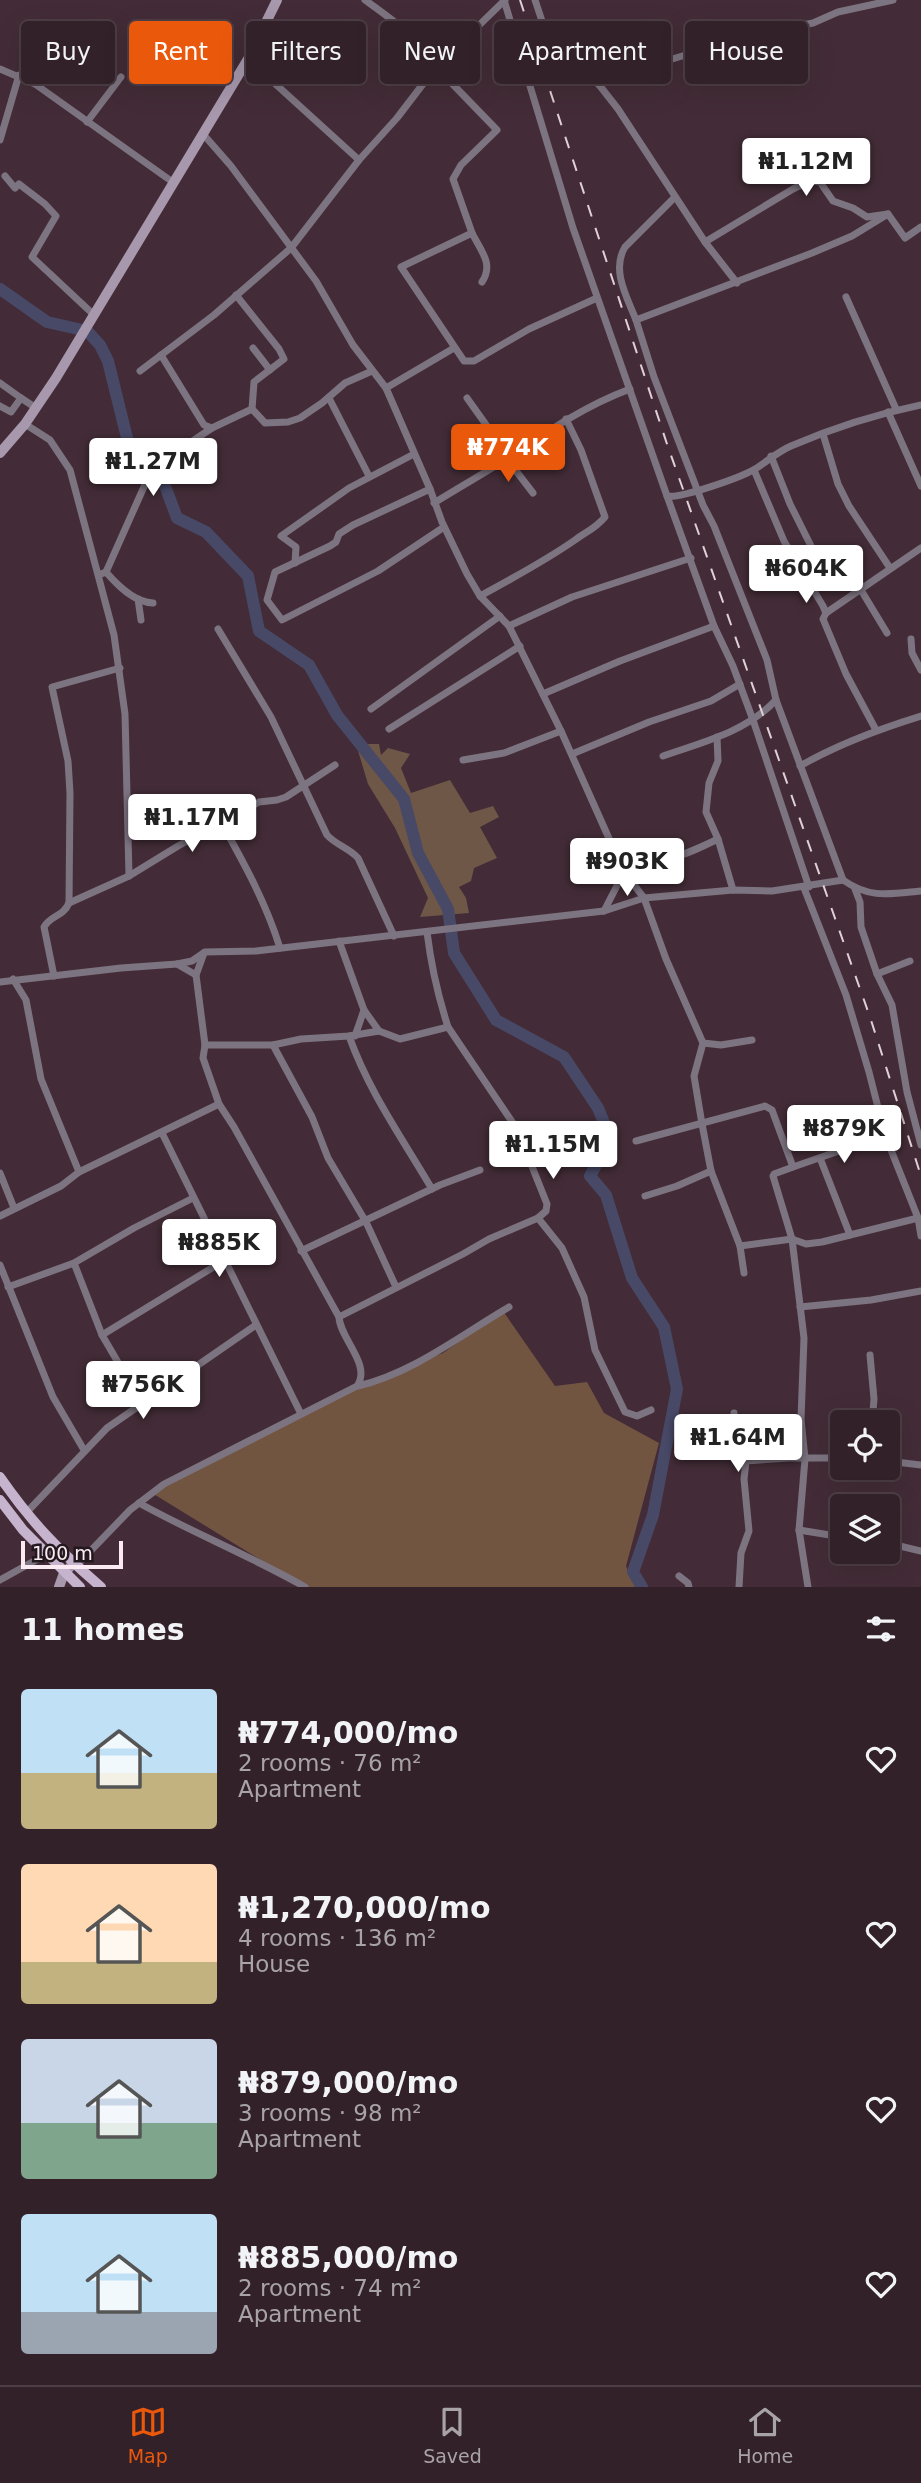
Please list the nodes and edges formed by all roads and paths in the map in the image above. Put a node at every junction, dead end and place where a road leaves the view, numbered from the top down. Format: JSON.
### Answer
{"nodes":[{"id":1,"x":277,"y":0,"type":"edge"},
{"id":2,"x":365,"y":0,"type":"edge"},
{"id":3,"x":505,"y":0,"type":"edge"},
{"id":4,"x":535,"y":0,"type":"edge"},
{"id":5,"x":893,"y":0,"type":"edge"},
{"id":6,"x":267,"y":21,"type":"edge"},
{"id":7,"x":391,"y":21,"type":"edge"},
{"id":8,"x":542,"y":21,"type":"edge"},
{"id":9,"x":480,"y":24,"type":"edge"},
{"id":10,"x":671,"y":59,"type":"edge"},
{"id":11,"x":246,"y":62,"type":"edge"},
{"id":12,"x":0,"y":69,"type":"edge"},
{"id":13,"x":19,"y":75,"type":"junction"},
{"id":14,"x":121,"y":77,"type":"dead end"},
{"id":15,"x":275,"y":84,"type":"edge"},
{"id":16,"x":423,"y":84,"type":"edge"},
{"id":17,"x":452,"y":84,"type":"edge"},
{"id":18,"x":600,"y":86,"type":"edge"},
{"id":19,"x":87,"y":122,"type":"junction"},
{"id":20,"x":204,"y":134,"type":"junction"},
{"id":21,"x":0,"y":140,"type":"edge"},
{"id":22,"x":359,"y":160,"type":"junction"},
{"id":23,"x":5,"y":176,"type":"dead end"},
{"id":24,"x":174,"y":183,"type":"junction"},
{"id":25,"x":675,"y":197,"type":"junction"},
{"id":26,"x":888,"y":214,"type":"junction"},
{"id":27,"x":921,"y":227,"type":"edge"},
{"id":28,"x":472,"y":233,"type":"junction"},
{"id":29,"x":705,"y":242,"type":"junction"},
{"id":30,"x":291,"y":248,"type":"junction"},
{"id":31,"x":481,"y":282,"type":"dead end"},
{"id":32,"x":737,"y":283,"type":"junction"},
{"id":33,"x":236,"y":295,"type":"junction"},
{"id":34,"x":846,"y":297,"type":"dead end"},
{"id":35,"x":597,"y":298,"type":"junction"},
{"id":36,"x":92,"y":319,"type":"junction"},
{"id":37,"x":636,"y":320,"type":"junction"},
{"id":38,"x":253,"y":348,"type":"dead end"},
{"id":39,"x":454,"y":348,"type":"junction"},
{"id":40,"x":161,"y":355,"type":"junction"},
{"id":41,"x":270,"y":370,"type":"junction"},
{"id":42,"x":372,"y":370,"type":"junction"},
{"id":43,"x":140,"y":371,"type":"dead end"},
{"id":44,"x":0,"y":383,"type":"edge"},
{"id":45,"x":386,"y":388,"type":"junction"},
{"id":46,"x":631,"y":389,"type":"junction"},
{"id":47,"x":21,"y":398,"type":"junction"},
{"id":48,"x":329,"y":398,"type":"junction"},
{"id":49,"x":467,"y":398,"type":"dead end"},
{"id":50,"x":0,"y":405,"type":"edge"},
{"id":51,"x":921,"y":405,"type":"edge"},
{"id":52,"x":36,"y":408,"type":"junction"},
{"id":53,"x":252,"y":409,"type":"junction"},
{"id":54,"x":896,"y":409,"type":"junction"},
{"id":55,"x":888,"y":412,"type":"junction"},
{"id":56,"x":566,"y":419,"type":"junction"},
{"id":57,"x":25,"y":424,"type":"junction"},
{"id":58,"x":212,"y":428,"type":"junction"},
{"id":59,"x":823,"y":434,"type":"junction"},
{"id":60,"x":0,"y":453,"type":"edge"},
{"id":61,"x":414,"y":454,"type":"junction"},
{"id":62,"x":771,"y":456,"type":"junction"},
{"id":63,"x":508,"y":457,"type":"junction"},
{"id":64,"x":754,"y":470,"type":"junction"},
{"id":65,"x":369,"y":476,"type":"junction"},
{"id":66,"x":921,"y":486,"type":"edge"},
{"id":67,"x":430,"y":489,"type":"junction"},
{"id":68,"x":698,"y":490,"type":"junction"},
{"id":69,"x":533,"y":493,"type":"dead end"},
{"id":70,"x":667,"y":496,"type":"junction"},
{"id":71,"x":434,"y":503,"type":"junction"},
{"id":72,"x":444,"y":527,"type":"junction"},
{"id":73,"x":921,"y":548,"type":"edge"},
{"id":74,"x":691,"y":558,"type":"junction"},
{"id":75,"x":295,"y":563,"type":"junction"},
{"id":76,"x":797,"y":566,"type":"junction"},
{"id":77,"x":890,"y":568,"type":"junction"},
{"id":78,"x":106,"y":572,"type":"junction"},
{"id":79,"x":97,"y":576,"type":"junction"},
{"id":80,"x":861,"y":590,"type":"junction"},
{"id":81,"x":480,"y":596,"type":"junction"},
{"id":82,"x":138,"y":599,"type":"junction"},
{"id":83,"x":153,"y":603,"type":"dead end"},
{"id":84,"x":826,"y":613,"type":"junction"},
{"id":85,"x":500,"y":616,"type":"junction"},
{"id":86,"x":141,"y":620,"type":"dead end"},
{"id":87,"x":714,"y":625,"type":"junction"},
{"id":88,"x":509,"y":626,"type":"junction"},
{"id":89,"x":218,"y":629,"type":"dead end"},
{"id":90,"x":887,"y":634,"type":"dead end"},
{"id":91,"x":911,"y":639,"type":"dead end"},
{"id":92,"x":520,"y":646,"type":"junction"},
{"id":93,"x":120,"y":668,"type":"junction"},
{"id":94,"x":921,"y":670,"type":"edge"},
{"id":95,"x":740,"y":684,"type":"junction"},
{"id":96,"x":544,"y":694,"type":"junction"},
{"id":97,"x":776,"y":700,"type":"junction"},
{"id":98,"x":371,"y":709,"type":"dead end"},
{"id":99,"x":921,"y":716,"type":"edge"},
{"id":100,"x":753,"y":720,"type":"junction"},
{"id":101,"x":389,"y":729,"type":"dead end"},
{"id":102,"x":876,"y":730,"type":"junction"},
{"id":103,"x":561,"y":731,"type":"junction"},
{"id":104,"x":717,"y":737,"type":"junction"},
{"id":105,"x":572,"y":754,"type":"junction"},
{"id":106,"x":663,"y":756,"type":"dead end"},
{"id":107,"x":463,"y":760,"type":"dead end"},
{"id":108,"x":335,"y":765,"type":"dead end"},
{"id":109,"x":800,"y":766,"type":"junction"},
{"id":110,"x":304,"y":785,"type":"junction"},
{"id":111,"x":221,"y":822,"type":"junction"},
{"id":112,"x":718,"y":839,"type":"junction"},
{"id":113,"x":616,"y":854,"type":"junction"},
{"id":114,"x":624,"y":872,"type":"junction"},
{"id":115,"x":130,"y":876,"type":"junction"},
{"id":116,"x":843,"y":880,"type":"junction"},
{"id":117,"x":806,"y":888,"type":"junction"},
{"id":118,"x":855,"y":889,"type":"junction"},
{"id":119,"x":733,"y":890,"type":"junction"},
{"id":120,"x":921,"y":891,"type":"edge"},
{"id":121,"x":644,"y":898,"type":"junction"},
{"id":122,"x":69,"y":903,"type":"junction"},
{"id":123,"x":604,"y":911,"type":"junction"},
{"id":124,"x":427,"y":932,"type":"junction"},
{"id":125,"x":394,"y":936,"type":"junction"},
{"id":126,"x":339,"y":942,"type":"junction"},
{"id":127,"x":281,"y":948,"type":"junction"},
{"id":128,"x":205,"y":952,"type":"junction"},
{"id":129,"x":910,"y":961,"type":"dead end"},
{"id":130,"x":177,"y":964,"type":"junction"},
{"id":131,"x":877,"y":974,"type":"junction"},
{"id":132,"x":196,"y":975,"type":"junction"},
{"id":133,"x":54,"y":976,"type":"junction"},
{"id":134,"x":13,"y":979,"type":"junction"},
{"id":135,"x":0,"y":982,"type":"edge"},
{"id":136,"x":364,"y":1010,"type":"junction"},
{"id":137,"x":448,"y":1027,"type":"junction"},
{"id":138,"x":379,"y":1031,"type":"junction"},
{"id":139,"x":352,"y":1036,"type":"junction"},
{"id":140,"x":752,"y":1040,"type":"dead end"},
{"id":141,"x":703,"y":1043,"type":"junction"},
{"id":142,"x":205,"y":1045,"type":"junction"},
{"id":143,"x":273,"y":1045,"type":"junction"},
{"id":144,"x":219,"y":1104,"type":"junction"},
{"id":145,"x":702,"y":1124,"type":"junction"},
{"id":146,"x":162,"y":1133,"type":"junction"},
{"id":147,"x":885,"y":1135,"type":"junction"},
{"id":148,"x":636,"y":1141,"type":"dead end"},
{"id":149,"x":921,"y":1145,"type":"edge"},
{"id":150,"x":820,"y":1158,"type":"junction"},
{"id":151,"x":793,"y":1167,"type":"junction"},
{"id":152,"x":480,"y":1170,"type":"dead end"},
{"id":153,"x":711,"y":1171,"type":"junction"},
{"id":154,"x":79,"y":1172,"type":"junction"},
{"id":155,"x":0,"y":1173,"type":"edge"},
{"id":156,"x":432,"y":1189,"type":"junction"},
{"id":157,"x":645,"y":1196,"type":"dead end"},
{"id":158,"x":193,"y":1198,"type":"junction"},
{"id":159,"x":14,"y":1209,"type":"junction"},
{"id":160,"x":0,"y":1216,"type":"edge"},
{"id":161,"x":538,"y":1218,"type":"junction"},
{"id":162,"x":918,"y":1218,"type":"junction"},
{"id":163,"x":366,"y":1222,"type":"junction"},
{"id":164,"x":850,"y":1235,"type":"junction"},
{"id":165,"x":921,"y":1236,"type":"edge"},
{"id":166,"x":792,"y":1239,"type":"junction"},
{"id":167,"x":740,"y":1246,"type":"junction"},
{"id":168,"x":301,"y":1251,"type":"junction"},
{"id":169,"x":225,"y":1260,"type":"junction"},
{"id":170,"x":74,"y":1263,"type":"junction"},
{"id":171,"x":0,"y":1265,"type":"edge"},
{"id":172,"x":744,"y":1273,"type":"dead end"},
{"id":173,"x":8,"y":1287,"type":"junction"},
{"id":174,"x":396,"y":1287,"type":"junction"},
{"id":175,"x":921,"y":1291,"type":"edge"},
{"id":176,"x":509,"y":1307,"type":"dead end"},
{"id":177,"x":800,"y":1307,"type":"junction"},
{"id":178,"x":339,"y":1317,"type":"junction"},
{"id":179,"x":256,"y":1325,"type":"junction"},
{"id":180,"x":102,"y":1335,"type":"junction"},
{"id":181,"x":870,"y":1355,"type":"dead end"},
{"id":182,"x":357,"y":1386,"type":"junction"},
{"id":183,"x":143,"y":1405,"type":"junction"},
{"id":184,"x":651,"y":1410,"type":"dead end"},
{"id":185,"x":873,"y":1410,"type":"edge"},
{"id":186,"x":734,"y":1413,"type":"dead end"},
{"id":187,"x":301,"y":1414,"type":"junction"},
{"id":188,"x":84,"y":1450,"type":"junction"},
{"id":189,"x":830,"y":1458,"type":"edge"},
{"id":190,"x":805,"y":1459,"type":"junction"},
{"id":191,"x":746,"y":1461,"type":"junction"},
{"id":192,"x":900,"y":1463,"type":"edge"},
{"id":193,"x":921,"y":1465,"type":"edge"},
{"id":194,"x":0,"y":1477,"type":"edge"},
{"id":195,"x":0,"y":1500,"type":"edge"},
{"id":196,"x":139,"y":1503,"type":"junction"},
{"id":197,"x":26,"y":1513,"type":"junction"},
{"id":198,"x":799,"y":1530,"type":"junction"},
{"id":199,"x":830,"y":1535,"type":"edge"},
{"id":200,"x":900,"y":1547,"type":"edge"},
{"id":201,"x":921,"y":1551,"type":"edge"},
{"id":202,"x":45,"y":1555,"type":"junction"},
{"id":203,"x":75,"y":1565,"type":"junction"},
{"id":204,"x":64,"y":1573,"type":"junction"},
{"id":205,"x":679,"y":1576,"type":"dead end"},
{"id":206,"x":0,"y":1580,"type":"edge"},
{"id":207,"x":58,"y":1587,"type":"edge"},
{"id":208,"x":80,"y":1587,"type":"edge"},
{"id":209,"x":101,"y":1587,"type":"edge"},
{"id":210,"x":305,"y":1587,"type":"edge"},
{"id":211,"x":689,"y":1587,"type":"edge"},
{"id":212,"x":739,"y":1587,"type":"edge"},
{"id":213,"x":808,"y":1587,"type":"edge"}],
"edges":[{"from":1,"to":6,"type":"street"},
{"from":2,"to":7,"type":"street"},
{"from":3,"to":9,"type":"street"},
{"from":3,"to":35,"type":"street"},
{"from":4,"to":8,"type":"street"},
{"from":5,"to":10,"type":"street"},
{"from":11,"to":20,"type":"street"},
{"from":12,"to":13,"type":"street"},
{"from":13,"to":19,"type":"street"},
{"from":13,"to":21,"type":"street"},
{"from":14,"to":19,"type":"street"},
{"from":15,"to":22,"type":"street"},
{"from":16,"to":22,"type":"street"},
{"from":17,"to":28,"type":"street"},
{"from":18,"to":25,"type":"street"},
{"from":19,"to":24,"type":"street"},
{"from":20,"to":24,"type":"street"},
{"from":20,"to":30,"type":"street"},
{"from":22,"to":30,"type":"street"},
{"from":23,"to":36,"type":"street"},
{"from":24,"to":36,"type":"street"},
{"from":25,"to":29,"type":"street"},
{"from":25,"to":37,"type":"street"},
{"from":26,"to":27,"type":"street"},
{"from":26,"to":29,"type":"street"},
{"from":26,"to":32,"type":"street"},
{"from":28,"to":31,"type":"street"},
{"from":28,"to":39,"type":"street"},
{"from":29,"to":32,"type":"street"},
{"from":30,"to":33,"type":"street"},
{"from":30,"to":42,"type":"street"},
{"from":32,"to":37,"type":"street"},
{"from":33,"to":40,"type":"street"},
{"from":33,"to":41,"type":"street"},
{"from":34,"to":54,"type":"street"},
{"from":35,"to":39,"type":"street"},
{"from":35,"to":46,"type":"street"},
{"from":36,"to":52,"type":"street"},
{"from":37,"to":68,"type":"street"},
{"from":38,"to":41,"type":"street"},
{"from":39,"to":45,"type":"street"},
{"from":40,"to":43,"type":"street"},
{"from":40,"to":58,"type":"street"},
{"from":41,"to":53,"type":"street"},
{"from":42,"to":45,"type":"street"},
{"from":42,"to":48,"type":"street"},
{"from":44,"to":47,"type":"street"},
{"from":45,"to":61,"type":"street"},
{"from":46,"to":56,"type":"street"},
{"from":46,"to":70,"type":"street"},
{"from":47,"to":50,"type":"street"},
{"from":47,"to":52,"type":"street"},
{"from":48,"to":53,"type":"street"},
{"from":48,"to":65,"type":"street"},
{"from":49,"to":63,"type":"street"},
{"from":51,"to":54,"type":"street"},
{"from":52,"to":57,"type":"street"},
{"from":53,"to":58,"type":"street"},
{"from":54,"to":55,"type":"street"},
{"from":55,"to":59,"type":"street"},
{"from":55,"to":66,"type":"street"},
{"from":56,"to":63,"type":"street"},
{"from":56,"to":81,"type":"street"},
{"from":57,"to":60,"type":"street"},
{"from":57,"to":79,"type":"street"},
{"from":58,"to":78,"type":"street"},
{"from":59,"to":62,"type":"street"},
{"from":59,"to":77,"type":"street"},
{"from":61,"to":65,"type":"street"},
{"from":61,"to":67,"type":"street"},
{"from":62,"to":64,"type":"street"},
{"from":62,"to":76,"type":"street"},
{"from":63,"to":69,"type":"street"},
{"from":63,"to":71,"type":"street"},
{"from":64,"to":68,"type":"street"},
{"from":64,"to":76,"type":"street"},
{"from":65,"to":75,"type":"street"},
{"from":67,"to":71,"type":"street"},
{"from":67,"to":75,"type":"street"},
{"from":68,"to":70,"type":"street"},
{"from":68,"to":97,"type":"street"},
{"from":70,"to":74,"type":"street"},
{"from":71,"to":72,"type":"street"},
{"from":72,"to":75,"type":"street"},
{"from":72,"to":81,"type":"street"},
{"from":73,"to":77,"type":"street"},
{"from":74,"to":87,"type":"street"},
{"from":74,"to":88,"type":"street"},
{"from":76,"to":84,"type":"street"},
{"from":77,"to":80,"type":"street"},
{"from":78,"to":79,"type":"street"},
{"from":78,"to":82,"type":"street"},
{"from":79,"to":93,"type":"street"},
{"from":80,"to":84,"type":"street"},
{"from":80,"to":90,"type":"street"},
{"from":81,"to":85,"type":"street"},
{"from":82,"to":83,"type":"street"},
{"from":82,"to":86,"type":"street"},
{"from":84,"to":102,"type":"street"},
{"from":85,"to":88,"type":"street"},
{"from":85,"to":98,"type":"street"},
{"from":87,"to":95,"type":"street"},
{"from":87,"to":96,"type":"street"},
{"from":88,"to":92,"type":"street"},
{"from":89,"to":110,"type":"street"},
{"from":91,"to":94,"type":"street"},
{"from":92,"to":96,"type":"street"},
{"from":92,"to":101,"type":"street"},
{"from":93,"to":115,"type":"street"},
{"from":93,"to":122,"type":"street"},
{"from":95,"to":100,"type":"street"},
{"from":95,"to":105,"type":"street"},
{"from":96,"to":103,"type":"street"},
{"from":97,"to":100,"type":"street"},
{"from":97,"to":109,"type":"street"},
{"from":99,"to":102,"type":"street"},
{"from":100,"to":104,"type":"street"},
{"from":100,"to":117,"type":"street"},
{"from":102,"to":109,"type":"street"},
{"from":103,"to":105,"type":"street"},
{"from":103,"to":107,"type":"street"},
{"from":104,"to":106,"type":"street"},
{"from":104,"to":112,"type":"street"},
{"from":105,"to":113,"type":"street"},
{"from":108,"to":110,"type":"street"},
{"from":109,"to":116,"type":"street"},
{"from":110,"to":111,"type":"street"},
{"from":110,"to":125,"type":"street"},
{"from":111,"to":115,"type":"street"},
{"from":111,"to":127,"type":"street"},
{"from":112,"to":113,"type":"street"},
{"from":112,"to":119,"type":"street"},
{"from":113,"to":114,"type":"street"},
{"from":114,"to":121,"type":"street"},
{"from":114,"to":123,"type":"street"},
{"from":115,"to":122,"type":"street"},
{"from":116,"to":117,"type":"street"},
{"from":116,"to":118,"type":"street"},
{"from":117,"to":119,"type":"street"},
{"from":117,"to":147,"type":"street"},
{"from":118,"to":120,"type":"street"},
{"from":118,"to":131,"type":"street"},
{"from":119,"to":121,"type":"street"},
{"from":121,"to":123,"type":"street"},
{"from":121,"to":141,"type":"street"},
{"from":122,"to":133,"type":"street"},
{"from":123,"to":124,"type":"street"},
{"from":124,"to":125,"type":"street"},
{"from":124,"to":137,"type":"street"},
{"from":125,"to":126,"type":"street"},
{"from":126,"to":127,"type":"street"},
{"from":126,"to":136,"type":"street"},
{"from":127,"to":128,"type":"street"},
{"from":128,"to":130,"type":"street"},
{"from":128,"to":132,"type":"street"},
{"from":129,"to":131,"type":"street"},
{"from":130,"to":132,"type":"street"},
{"from":130,"to":133,"type":"street"},
{"from":131,"to":149,"type":"street"},
{"from":132,"to":142,"type":"street"},
{"from":133,"to":134,"type":"street"},
{"from":134,"to":135,"type":"street"},
{"from":134,"to":154,"type":"street"},
{"from":136,"to":138,"type":"street"},
{"from":136,"to":139,"type":"street"},
{"from":137,"to":138,"type":"street"},
{"from":137,"to":161,"type":"street"},
{"from":138,"to":139,"type":"street"},
{"from":139,"to":143,"type":"street"},
{"from":139,"to":156,"type":"street"},
{"from":140,"to":141,"type":"street"},
{"from":141,"to":145,"type":"street"},
{"from":142,"to":143,"type":"street"},
{"from":142,"to":144,"type":"street"},
{"from":143,"to":163,"type":"street"},
{"from":144,"to":146,"type":"street"},
{"from":144,"to":168,"type":"street"},
{"from":145,"to":148,"type":"street"},
{"from":145,"to":151,"type":"street"},
{"from":145,"to":153,"type":"street"},
{"from":146,"to":154,"type":"street"},
{"from":146,"to":158,"type":"street"},
{"from":147,"to":150,"type":"street"},
{"from":147,"to":162,"type":"street"},
{"from":150,"to":151,"type":"street"},
{"from":150,"to":164,"type":"street"},
{"from":151,"to":166,"type":"street"},
{"from":152,"to":156,"type":"street"},
{"from":153,"to":157,"type":"street"},
{"from":153,"to":167,"type":"street"},
{"from":154,"to":159,"type":"street"},
{"from":155,"to":159,"type":"street"},
{"from":156,"to":163,"type":"street"},
{"from":158,"to":169,"type":"street"},
{"from":158,"to":170,"type":"street"},
{"from":159,"to":160,"type":"street"},
{"from":161,"to":174,"type":"street"},
{"from":161,"to":184,"type":"street"},
{"from":162,"to":164,"type":"street"},
{"from":162,"to":165,"type":"street"},
{"from":163,"to":168,"type":"street"},
{"from":163,"to":174,"type":"street"},
{"from":164,"to":166,"type":"street"},
{"from":166,"to":167,"type":"street"},
{"from":166,"to":177,"type":"street"},
{"from":167,"to":172,"type":"street"},
{"from":168,"to":178,"type":"street"},
{"from":169,"to":179,"type":"street"},
{"from":169,"to":180,"type":"street"},
{"from":170,"to":173,"type":"street"},
{"from":170,"to":180,"type":"street"},
{"from":171,"to":173,"type":"street"},
{"from":173,"to":188,"type":"street"},
{"from":174,"to":178,"type":"street"},
{"from":175,"to":177,"type":"street"},
{"from":176,"to":182,"type":"street"},
{"from":177,"to":190,"type":"street"},
{"from":178,"to":182,"type":"street"},
{"from":179,"to":183,"type":"street"},
{"from":179,"to":187,"type":"street"},
{"from":180,"to":183,"type":"street"},
{"from":181,"to":185,"type":"street"},
{"from":182,"to":187,"type":"street"},
{"from":183,"to":188,"type":"street"},
{"from":186,"to":191,"type":"street"},
{"from":187,"to":196,"type":"street"},
{"from":188,"to":197,"type":"street"},
{"from":189,"to":190,"type":"street"},
{"from":190,"to":191,"type":"street"},
{"from":190,"to":198,"type":"street"},
{"from":191,"to":212,"type":"street"},
{"from":192,"to":193,"type":"street"},
{"from":194,"to":197,"type":"main road"},
{"from":195,"to":202,"type":"main road"},
{"from":196,"to":203,"type":"street"},
{"from":196,"to":210,"type":"street"},
{"from":197,"to":203,"type":"main road"},
{"from":198,"to":199,"type":"street"},
{"from":198,"to":213,"type":"street"},
{"from":200,"to":201,"type":"street"},
{"from":202,"to":204,"type":"main road"},
{"from":202,"to":206,"type":"street"},
{"from":203,"to":204,"type":"street"},
{"from":203,"to":209,"type":"main road"},
{"from":204,"to":207,"type":"street"},
{"from":204,"to":208,"type":"main road"},
{"from":205,"to":211,"type":"street"}]}
